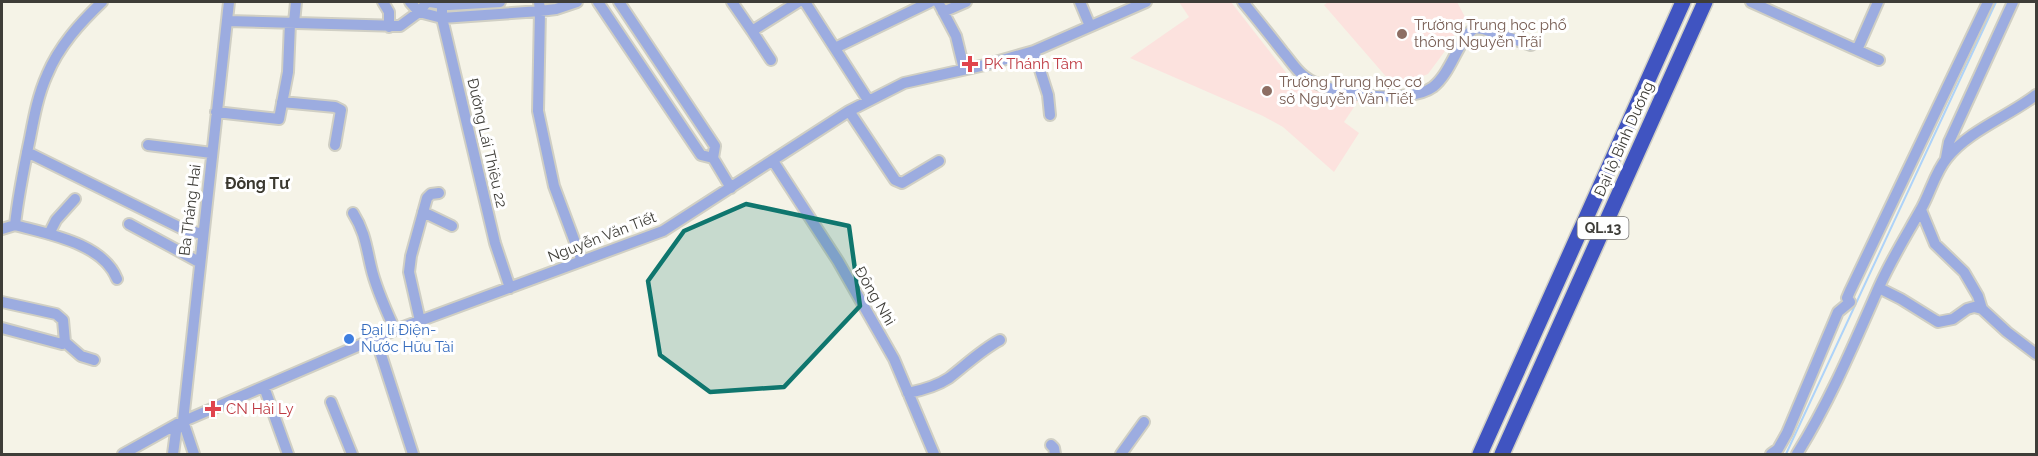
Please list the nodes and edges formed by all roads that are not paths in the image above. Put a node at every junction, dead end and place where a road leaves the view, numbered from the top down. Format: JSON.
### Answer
{"nodes":[{"id":1,"x":229,"y":2,"type":"edge"},
{"id":2,"x":296,"y":2,"type":"edge"},
{"id":3,"x":383,"y":2,"type":"edge"},
{"id":4,"x":410,"y":2,"type":"edge"},
{"id":5,"x":429,"y":2,"type":"edge"},
{"id":6,"x":500,"y":2,"type":"edge"},
{"id":7,"x":577,"y":2,"type":"edge"},
{"id":8,"x":598,"y":2,"type":"edge"},
{"id":9,"x":619,"y":2,"type":"edge"},
{"id":10,"x":732,"y":2,"type":"edge"},
{"id":11,"x":798,"y":2,"type":"edge"},
{"id":12,"x":805,"y":2,"type":"edge"},
{"id":13,"x":930,"y":2,"type":"edge"},
{"id":14,"x":938,"y":2,"type":"edge"},
{"id":15,"x":966,"y":2,"type":"edge"},
{"id":16,"x":1080,"y":2,"type":"edge"},
{"id":17,"x":1146,"y":2,"type":"edge"},
{"id":18,"x":1243,"y":2,"type":"edge"},
{"id":19,"x":1683,"y":2,"type":"edge"},
{"id":20,"x":1705,"y":2,"type":"edge"},
{"id":21,"x":1751,"y":2,"type":"edge"},
{"id":22,"x":1878,"y":2,"type":"edge"},
{"id":23,"x":1988,"y":2,"type":"edge"},
{"id":24,"x":2013,"y":2,"type":"edge"},
{"id":25,"x":96,"y":4,"type":"edge"},
{"id":26,"x":442,"y":4,"type":"junction"},
{"id":27,"x":539,"y":6,"type":"edge"},
{"id":28,"x":419,"y":12,"type":"junction"},
{"id":29,"x":943,"y":12,"type":"junction"},
{"id":30,"x":442,"y":18,"type":"junction"},
{"id":31,"x":227,"y":21,"type":"junction"},
{"id":32,"x":292,"y":23,"type":"junction"},
{"id":33,"x":1090,"y":26,"type":"junction"},
{"id":34,"x":389,"y":27,"type":"junction"},
{"id":35,"x":752,"y":31,"type":"junction"},
{"id":36,"x":643,"y":37,"type":"junction"},
{"id":37,"x":1531,"y":45,"type":"dead end"},
{"id":38,"x":628,"y":46,"type":"junction"},
{"id":39,"x":835,"y":48,"type":"junction"},
{"id":40,"x":1857,"y":50,"type":"junction"},
{"id":41,"x":1034,"y":51,"type":"junction"},
{"id":42,"x":771,"y":60,"type":"dead end"},
{"id":43,"x":1879,"y":60,"type":"dead end"},
{"id":44,"x":964,"y":69,"type":"junction"},
{"id":45,"x":681,"y":95,"type":"junction"},
{"id":46,"x":2037,"y":95,"type":"edge"},
{"id":47,"x":868,"y":100,"type":"junction"},
{"id":48,"x":282,"y":102,"type":"junction"},
{"id":49,"x":667,"y":104,"type":"junction"},
{"id":50,"x":849,"y":111,"type":"junction"},
{"id":51,"x":216,"y":112,"type":"junction"},
{"id":52,"x":1633,"y":113,"type":"junction"},
{"id":53,"x":1050,"y":115,"type":"dead end"},
{"id":54,"x":1652,"y":121,"type":"junction"},
{"id":55,"x":148,"y":145,"type":"dead end"},
{"id":56,"x":335,"y":145,"type":"dead end"},
{"id":57,"x":27,"y":152,"type":"junction"},
{"id":58,"x":212,"y":153,"type":"junction"},
{"id":59,"x":714,"y":158,"type":"junction"},
{"id":60,"x":1946,"y":159,"type":"junction"},
{"id":61,"x":773,"y":161,"type":"junction"},
{"id":62,"x":939,"y":161,"type":"dead end"},
{"id":63,"x":732,"y":188,"type":"junction"},
{"id":64,"x":439,"y":193,"type":"dead end"},
{"id":65,"x":75,"y":199,"type":"dead end"},
{"id":66,"x":1921,"y":210,"type":"junction"},
{"id":67,"x":423,"y":212,"type":"junction"},
{"id":68,"x":353,"y":213,"type":"dead end"},
{"id":69,"x":129,"y":224,"type":"dead end"},
{"id":70,"x":15,"y":225,"type":"junction"},
{"id":71,"x":452,"y":226,"type":"dead end"},
{"id":72,"x":2,"y":229,"type":"edge"},
{"id":73,"x":49,"y":234,"type":"junction"},
{"id":74,"x":203,"y":234,"type":"junction"},
{"id":75,"x":582,"y":261,"type":"junction"},
{"id":76,"x":199,"y":262,"type":"junction"},
{"id":77,"x":117,"y":279,"type":"dead end"},
{"id":78,"x":510,"y":288,"type":"junction"},
{"id":79,"x":1879,"y":288,"type":"junction"},
{"id":80,"x":2,"y":302,"type":"edge"},
{"id":81,"x":1850,"y":302,"type":"junction"},
{"id":82,"x":1982,"y":309,"type":"junction"},
{"id":83,"x":1868,"y":311,"type":"junction"},
{"id":84,"x":420,"y":321,"type":"junction"},
{"id":85,"x":2,"y":328,"type":"edge"},
{"id":86,"x":395,"y":330,"type":"junction"},
{"id":87,"x":376,"y":339,"type":"junction"},
{"id":88,"x":1000,"y":340,"type":"dead end"},
{"id":89,"x":65,"y":342,"type":"junction"},
{"id":90,"x":2037,"y":354,"type":"edge"},
{"id":91,"x":94,"y":360,"type":"dead end"},
{"id":92,"x":264,"y":387,"type":"junction"},
{"id":93,"x":908,"y":393,"type":"junction"},
{"id":94,"x":331,"y":402,"type":"dead end"},
{"id":95,"x":1144,"y":422,"type":"dead end"},
{"id":96,"x":180,"y":423,"type":"junction"},
{"id":97,"x":123,"y":454,"type":"edge"},
{"id":98,"x":173,"y":454,"type":"edge"},
{"id":99,"x":194,"y":454,"type":"edge"},
{"id":100,"x":288,"y":454,"type":"edge"},
{"id":101,"x":352,"y":454,"type":"edge"},
{"id":102,"x":412,"y":454,"type":"edge"},
{"id":103,"x":934,"y":454,"type":"edge"},
{"id":104,"x":1122,"y":454,"type":"edge"},
{"id":105,"x":1480,"y":454,"type":"edge"},
{"id":106,"x":1502,"y":454,"type":"edge"},
{"id":107,"x":1772,"y":454,"type":"edge"},
{"id":108,"x":1797,"y":454,"type":"edge"}],
"edges":[{"from":1,"to":31,"type":"street","name":"Ba Tháng Hai"},
{"from":2,"to":32,"type":"street"},
{"from":3,"to":34,"type":"street"},
{"from":4,"to":28,"type":"street"},
{"from":5,"to":26,"type":"street"},
{"from":5,"to":28,"type":"street"},
{"from":6,"to":26,"type":"street"},
{"from":7,"to":27,"type":"street"},
{"from":8,"to":38,"type":"street"},
{"from":9,"to":36,"type":"street"},
{"from":10,"to":35,"type":"street"},
{"from":11,"to":35,"type":"street"},
{"from":12,"to":39,"type":"street"},
{"from":13,"to":39,"type":"street"},
{"from":14,"to":29,"type":"street"},
{"from":15,"to":29,"type":"street"},
{"from":16,"to":33,"type":"street"},
{"from":17,"to":33,"type":"street","name":"Nguyễn Văn Tiết"},
{"from":18,"to":37,"type":"street"},
{"from":19,"to":52,"type":"highway","name":"Đại lộ Bình Dương","number":"QL.13"},
{"from":20,"to":54,"type":"highway","name":"Đại lộ Bình Dương","number":"QL.13"},
{"from":21,"to":40,"type":"street"},
{"from":22,"to":40,"type":"street"},
{"from":23,"to":81,"type":"street"},
{"from":24,"to":60,"type":"street"},
{"from":25,"to":57,"type":"street"},
{"from":26,"to":30,"type":"street","name":"Đường Lái Thiêu 22"},
{"from":27,"to":30,"type":"street"},
{"from":27,"to":75,"type":"street"},
{"from":28,"to":30,"type":"street"},
{"from":28,"to":34,"type":"street"},
{"from":29,"to":44,"type":"street"},
{"from":30,"to":78,"type":"street","name":"Đường Lái Thiêu 22"},
{"from":31,"to":32,"type":"street"},
{"from":31,"to":51,"type":"street","name":"Ba Tháng Hai"},
{"from":32,"to":34,"type":"street"},
{"from":32,"to":48,"type":"street"},
{"from":33,"to":41,"type":"street","name":"Nguyễn Văn Tiết"},
{"from":35,"to":42,"type":"street"},
{"from":36,"to":38,"type":"street"},
{"from":36,"to":45,"type":"street"},
{"from":38,"to":49,"type":"street"},
{"from":39,"to":47,"type":"street"},
{"from":40,"to":43,"type":"street"},
{"from":41,"to":44,"type":"street","name":"Nguyễn Văn Tiết"},
{"from":41,"to":53,"type":"street"},
{"from":44,"to":47,"type":"street","name":"Nguyễn Văn Tiết"},
{"from":45,"to":49,"type":"street"},
{"from":45,"to":59,"type":"street"},
{"from":46,"to":60,"type":"street"},
{"from":47,"to":50,"type":"street","name":"Nguyễn Văn Tiết"},
{"from":48,"to":51,"type":"street"},
{"from":48,"to":56,"type":"street"},
{"from":49,"to":59,"type":"street"},
{"from":50,"to":61,"type":"street","name":"Nguyễn Văn Tiết"},
{"from":50,"to":62,"type":"street"},
{"from":51,"to":58,"type":"street","name":"Ba Tháng Hai"},
{"from":52,"to":54,"type":"highway"},
{"from":52,"to":105,"type":"highway","name":"Đại lộ Bình Dương","number":"QL.13"},
{"from":54,"to":106,"type":"highway","name":"Đại lộ Bình Dương","number":"QL.13"},
{"from":55,"to":58,"type":"street"},
{"from":57,"to":70,"type":"street"},
{"from":57,"to":74,"type":"street"},
{"from":58,"to":74,"type":"street","name":"Ba Tháng Hai"},
{"from":59,"to":63,"type":"street"},
{"from":60,"to":66,"type":"street"},
{"from":61,"to":63,"type":"street","name":"Nguyễn Văn Tiết"},
{"from":61,"to":93,"type":"street","name":"Đông Nhì"},
{"from":63,"to":75,"type":"street","name":"Nguyễn Văn Tiết"},
{"from":64,"to":67,"type":"street"},
{"from":65,"to":73,"type":"street"},
{"from":66,"to":79,"type":"street"},
{"from":66,"to":82,"type":"street"},
{"from":67,"to":71,"type":"street"},
{"from":67,"to":84,"type":"street"},
{"from":68,"to":86,"type":"street"},
{"from":69,"to":76,"type":"street"},
{"from":70,"to":72,"type":"street"},
{"from":70,"to":73,"type":"street"},
{"from":73,"to":77,"type":"street"},
{"from":74,"to":76,"type":"street","name":"Ba Tháng Hai"},
{"from":75,"to":78,"type":"street","name":"Nguyễn Văn Tiết"},
{"from":76,"to":96,"type":"street","name":"Ba Tháng Hai"},
{"from":78,"to":84,"type":"street","name":"Nguyễn Văn Tiết"},
{"from":79,"to":82,"type":"street"},
{"from":79,"to":83,"type":"street"},
{"from":80,"to":89,"type":"street"},
{"from":81,"to":83,"type":"street"},
{"from":81,"to":107,"type":"street"},
{"from":82,"to":90,"type":"street"},
{"from":83,"to":108,"type":"street"},
{"from":84,"to":86,"type":"street","name":"Nguyễn Văn Tiết"},
{"from":85,"to":89,"type":"street"},
{"from":86,"to":87,"type":"street","name":"Nguyễn Văn Tiết"},
{"from":87,"to":92,"type":"street","name":"Nguyễn Văn Tiết"},
{"from":87,"to":102,"type":"street"},
{"from":88,"to":93,"type":"street"},
{"from":89,"to":91,"type":"street"},
{"from":92,"to":96,"type":"street","name":"Nguyễn Văn Tiết"},
{"from":92,"to":100,"type":"street"},
{"from":93,"to":103,"type":"street","name":"Đông Nhì"},
{"from":94,"to":101,"type":"street"},
{"from":95,"to":104,"type":"street"},
{"from":96,"to":97,"type":"street","name":"Nguyễn Văn Tiết"},
{"from":96,"to":98,"type":"street","name":"Ba Tháng Hai"},
{"from":96,"to":99,"type":"street"}]}
